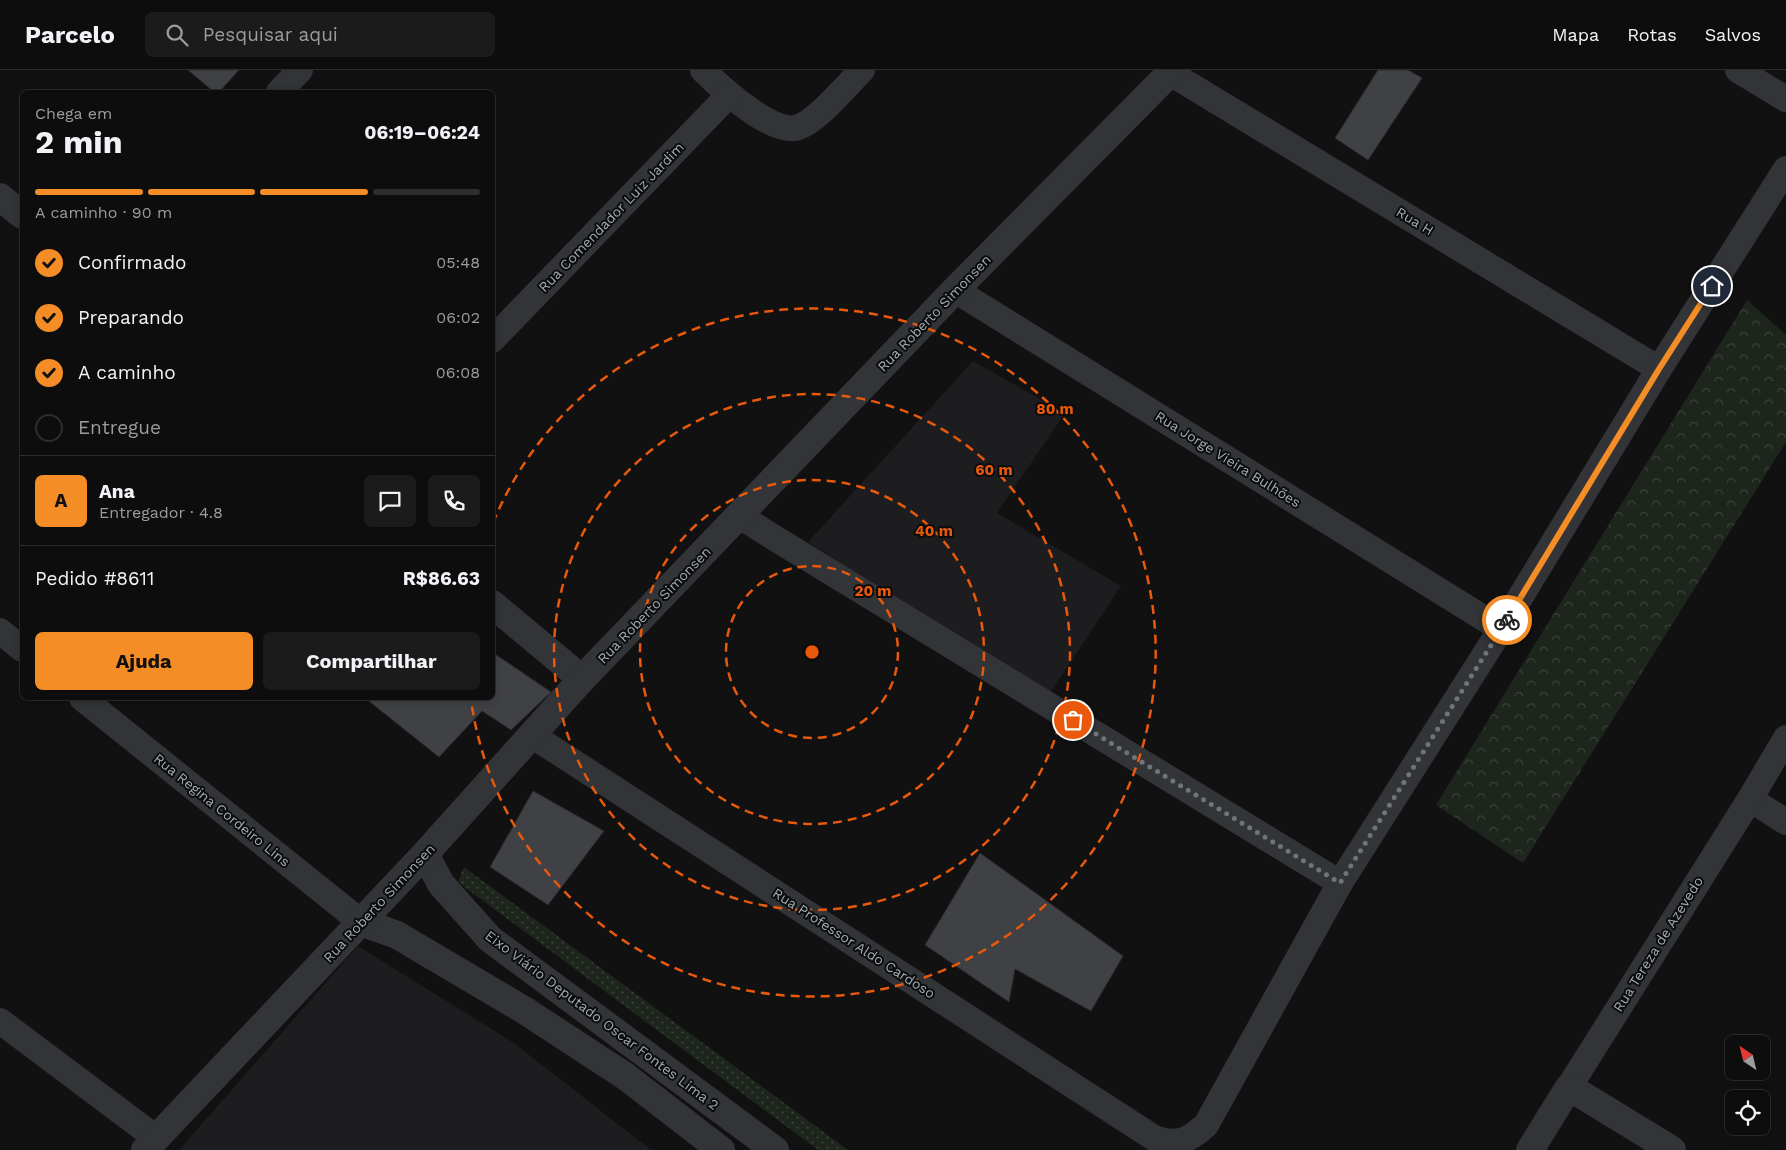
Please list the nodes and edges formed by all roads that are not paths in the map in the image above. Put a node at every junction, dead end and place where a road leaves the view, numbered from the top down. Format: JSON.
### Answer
{"nodes":[{"id":1,"x":300,"y":70,"type":"edge"},
{"id":2,"x":703,"y":70,"type":"edge"},
{"id":3,"x":862,"y":70,"type":"edge"},
{"id":4,"x":1738,"y":70,"type":"edge"},
{"id":5,"x":1172,"y":72,"type":"edge"},
{"id":6,"x":281,"y":90,"type":"edge"},
{"id":7,"x":729,"y":95,"type":"junction"},
{"id":8,"x":1786,"y":99,"type":"edge"},
{"id":9,"x":1786,"y":169,"type":"edge"},
{"id":10,"x":0,"y":197,"type":"edge"},
{"id":11,"x":20,"y":213,"type":"edge"},
{"id":12,"x":955,"y":290,"type":"junction"},
{"id":13,"x":495,"y":337,"type":"edge"},
{"id":14,"x":1659,"y":369,"type":"junction"},
{"id":15,"x":740,"y":516,"type":"junction"},
{"id":16,"x":495,"y":606,"type":"edge"},
{"id":17,"x":1501,"y":629,"type":"junction"},
{"id":18,"x":0,"y":631,"type":"edge"},
{"id":19,"x":20,"y":647,"type":"edge"},
{"id":20,"x":582,"y":679,"type":"junction"},
{"id":21,"x":84,"y":700,"type":"edge"},
{"id":22,"x":533,"y":736,"type":"junction"},
{"id":23,"x":1786,"y":738,"type":"edge"},
{"id":24,"x":1750,"y":799,"type":"junction"},
{"id":25,"x":1786,"y":822,"type":"edge"},
{"id":26,"x":426,"y":854,"type":"junction"},
{"id":27,"x":1340,"y":883,"type":"junction"},
{"id":28,"x":361,"y":922,"type":"junction"},
{"id":29,"x":0,"y":1021,"type":"edge"},
{"id":30,"x":1569,"y":1087,"type":"junction"},
{"id":31,"x":150,"y":1144,"type":"edge"},
{"id":32,"x":721,"y":1150,"type":"edge"},
{"id":33,"x":775,"y":1150,"type":"edge"},
{"id":34,"x":1530,"y":1150,"type":"edge"},
{"id":35,"x":1672,"y":1150,"type":"edge"}],
"edges":[{"from":1,"to":6,"type":"street"},
{"from":2,"to":7,"type":"street"},
{"from":3,"to":7,"type":"street"},
{"from":4,"to":8,"type":"street"},
{"from":5,"to":12,"type":"street","name":"Rua Roberto Simonsen"},
{"from":5,"to":14,"type":"street","name":"Rua H"},
{"from":7,"to":13,"type":"street","name":"Rua Comendador Luiz Jardim"},
{"from":9,"to":14,"type":"street"},
{"from":10,"to":11,"type":"street"},
{"from":12,"to":15,"type":"street","name":"Rua Roberto Simonsen"},
{"from":12,"to":17,"type":"street","name":"Rua Jorge Vieira Bulhões"},
{"from":14,"to":17,"type":"street"},
{"from":15,"to":20,"type":"street","name":"Rua Roberto Simonsen"},
{"from":15,"to":27,"type":"street"},
{"from":16,"to":20,"type":"street"},
{"from":17,"to":27,"type":"street"},
{"from":18,"to":19,"type":"street"},
{"from":20,"to":22,"type":"street","name":"Rua Roberto Simonsen"},
{"from":21,"to":28,"type":"street","name":"Rua Regina Cordeiro Lins"},
{"from":22,"to":26,"type":"street","name":"Rua Roberto Simonsen"},
{"from":22,"to":27,"type":"street","name":"Rua Professor Aldo Cardoso"},
{"from":23,"to":24,"type":"street","name":"Rua Tereza de Azevedo"},
{"from":24,"to":25,"type":"street"},
{"from":24,"to":30,"type":"street","name":"Rua Tereza de Azevedo"},
{"from":26,"to":28,"type":"street","name":"Rua Roberto Simonsen"},
{"from":26,"to":33,"type":"street","name":"Eixo Viário Deputado Oscar Fontes Lima 2"},
{"from":28,"to":31,"type":"street","name":"Rua Roberto Simonsen"},
{"from":28,"to":32,"type":"street"},
{"from":29,"to":31,"type":"street"},
{"from":30,"to":34,"type":"street","name":"Rua Tereza de Azevedo"},
{"from":30,"to":35,"type":"street"}]}
